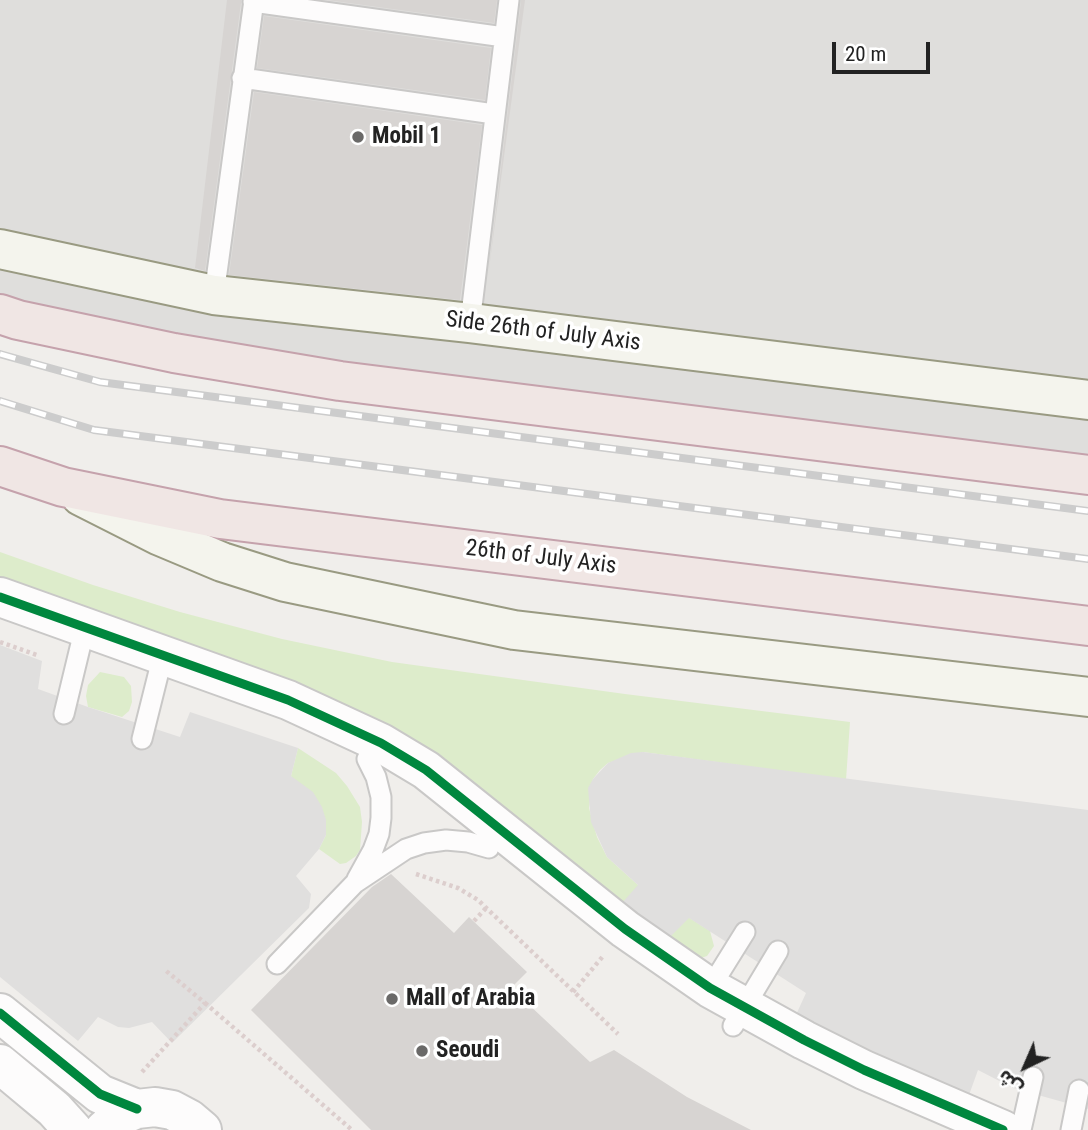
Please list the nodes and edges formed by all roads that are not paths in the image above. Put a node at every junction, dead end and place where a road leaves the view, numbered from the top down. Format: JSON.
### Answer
{"nodes":[{"id":1,"x":509,"y":0,"type":"edge"},
{"id":2,"x":253,"y":1,"type":"edge"},
{"id":3,"x":504,"y":37,"type":"junction"},
{"id":4,"x":243,"y":78,"type":"junction"},
{"id":5,"x":494,"y":114,"type":"junction"},
{"id":6,"x":0,"y":249,"type":"edge"},
{"id":7,"x":214,"y":295,"type":"junction"},
{"id":8,"x":0,"y":314,"type":"edge"},
{"id":9,"x":470,"y":323,"type":"junction"},
{"id":10,"x":1088,"y":400,"type":"edge"},
{"id":11,"x":0,"y":466,"type":"edge"},
{"id":12,"x":1088,"y":475,"type":"edge"},
{"id":13,"x":64,"y":487,"type":"junction"},
{"id":14,"x":0,"y":597,"type":"edge"},
{"id":15,"x":0,"y":617,"type":"edge"},
{"id":16,"x":1088,"y":626,"type":"edge"},
{"id":17,"x":82,"y":637,"type":"junction"},
{"id":18,"x":160,"y":665,"type":"junction"},
{"id":19,"x":1088,"y":697,"type":"edge"},
{"id":20,"x":64,"y":713,"type":"dead end"},
{"id":21,"x":142,"y":738,"type":"dead end"},
{"id":22,"x":367,"y":759,"type":"junction"},
{"id":23,"x":489,"y":848,"type":"junction"},
{"id":24,"x":355,"y":883,"type":"junction"},
{"id":25,"x":745,"y":932,"type":"dead end"},
{"id":26,"x":778,"y":951,"type":"dead end"},
{"id":27,"x":278,"y":964,"type":"dead end"},
{"id":28,"x":705,"y":996,"type":"junction"},
{"id":29,"x":0,"y":1013,"type":"edge"},
{"id":30,"x":738,"y":1017,"type":"junction"},
{"id":31,"x":0,"y":1064,"type":"edge"},
{"id":32,"x":1033,"y":1077,"type":"dead end"},
{"id":33,"x":1079,"y":1090,"type":"dead end"},
{"id":34,"x":139,"y":1091,"type":"junction"},
{"id":35,"x":73,"y":1130,"type":"edge"},
{"id":36,"x":104,"y":1130,"type":"edge"},
{"id":37,"x":201,"y":1130,"type":"edge"},
{"id":38,"x":945,"y":1130,"type":"edge"},
{"id":39,"x":1003,"y":1130,"type":"edge"},
{"id":40,"x":1021,"y":1130,"type":"edge"},
{"id":41,"x":1071,"y":1130,"type":"edge"}],
"edges":[{"from":1,"to":3,"type":"lane"},
{"from":2,"to":3,"type":"lane"},
{"from":2,"to":4,"type":"lane"},
{"from":3,"to":5,"type":"lane"},
{"from":4,"to":5,"type":"lane"},
{"from":4,"to":7,"type":"lane"},
{"from":5,"to":9,"type":"lane"},
{"from":6,"to":7,"type":"main road","name":"Side 26th of July Axis"},
{"from":7,"to":9,"type":"main road","name":"Side 26th of July Axis"},
{"from":8,"to":12,"type":"highway"},
{"from":9,"to":10,"type":"main road","name":"Side 26th of July Axis"},
{"from":11,"to":13,"type":"highway","name":"26th of July Axis"},
{"from":13,"to":16,"type":"highway","name":"26th of July Axis"},
{"from":13,"to":19,"type":"main road"},
{"from":14,"to":17,"type":"street"},
{"from":15,"to":17,"type":"street"},
{"from":17,"to":18,"type":"street"},
{"from":17,"to":20,"type":"lane"},
{"from":18,"to":21,"type":"lane"},
{"from":18,"to":22,"type":"street"},
{"from":18,"to":28,"type":"street"},
{"from":22,"to":23,"type":"street"},
{"from":22,"to":24,"type":"lane"},
{"from":23,"to":24,"type":"lane"},
{"from":23,"to":28,"type":"street"},
{"from":24,"to":27,"type":"lane"},
{"from":25,"to":28,"type":"lane"},
{"from":26,"to":30,"type":"lane"},
{"from":28,"to":30,"type":"street"},
{"from":29,"to":34,"type":"street"},
{"from":30,"to":38,"type":"street"},
{"from":30,"to":39,"type":"street"},
{"from":31,"to":35,"type":"street"},
{"from":32,"to":40,"type":"lane"},
{"from":33,"to":41,"type":"lane"},
{"from":34,"to":36,"type":"street"},
{"from":34,"to":37,"type":"street"}]}
